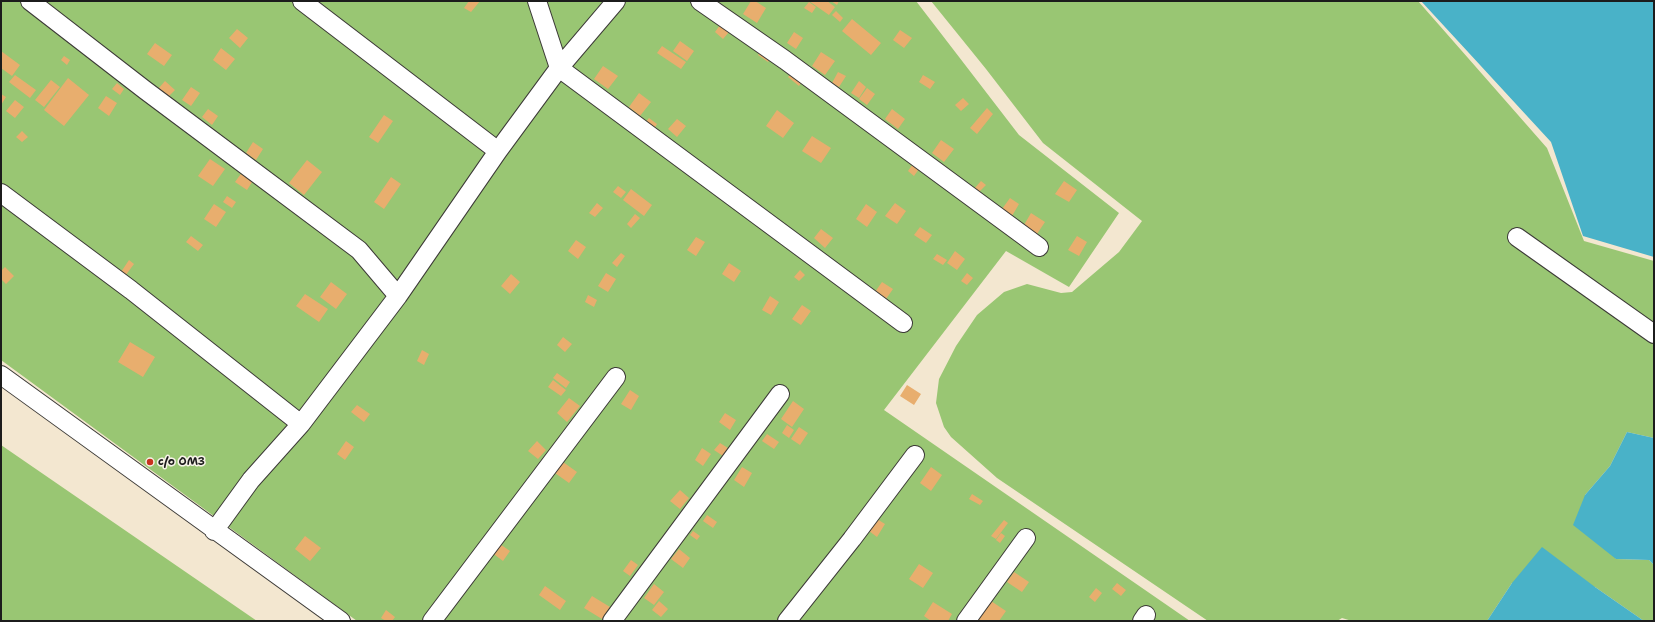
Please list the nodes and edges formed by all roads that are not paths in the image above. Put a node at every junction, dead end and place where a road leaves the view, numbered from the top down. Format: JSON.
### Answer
{"nodes":[{"id":1,"x":30,"y":1,"type":"edge"},
{"id":2,"x":302,"y":1,"type":"edge"},
{"id":3,"x":537,"y":1,"type":"edge"},
{"id":4,"x":616,"y":1,"type":"edge"},
{"id":5,"x":700,"y":1,"type":"edge"},
{"id":6,"x":560,"y":68,"type":"junction"},
{"id":7,"x":498,"y":151,"type":"junction"},
{"id":8,"x":1,"y":193,"type":"edge"},
{"id":9,"x":1518,"y":237,"type":"dead end"},
{"id":10,"x":1039,"y":247,"type":"dead end"},
{"id":11,"x":398,"y":296,"type":"junction"},
{"id":12,"x":903,"y":323,"type":"dead end"},
{"id":13,"x":1654,"y":334,"type":"edge"},
{"id":14,"x":1,"y":375,"type":"edge"},
{"id":15,"x":616,"y":377,"type":"dead end"},
{"id":16,"x":780,"y":394,"type":"dead end"},
{"id":17,"x":301,"y":424,"type":"junction"},
{"id":18,"x":915,"y":455,"type":"dead end"},
{"id":19,"x":214,"y":531,"type":"junction"},
{"id":20,"x":1026,"y":538,"type":"dead end"},
{"id":21,"x":341,"y":621,"type":"edge"},
{"id":22,"x":432,"y":621,"type":"edge"},
{"id":23,"x":612,"y":621,"type":"edge"},
{"id":24,"x":786,"y":621,"type":"edge"},
{"id":25,"x":966,"y":621,"type":"edge"}],
"edges":[{"from":1,"to":11,"type":"street"},
{"from":2,"to":7,"type":"street"},
{"from":3,"to":6,"type":"street"},
{"from":4,"to":6,"type":"street"},
{"from":5,"to":10,"type":"street"},
{"from":6,"to":7,"type":"street"},
{"from":6,"to":12,"type":"street"},
{"from":7,"to":11,"type":"street"},
{"from":8,"to":17,"type":"street"},
{"from":9,"to":13,"type":"street"},
{"from":11,"to":17,"type":"street"},
{"from":14,"to":19,"type":"street"},
{"from":15,"to":22,"type":"street"},
{"from":16,"to":23,"type":"street"},
{"from":17,"to":19,"type":"street"},
{"from":18,"to":24,"type":"street"},
{"from":19,"to":21,"type":"street"},
{"from":20,"to":25,"type":"street"}]}
